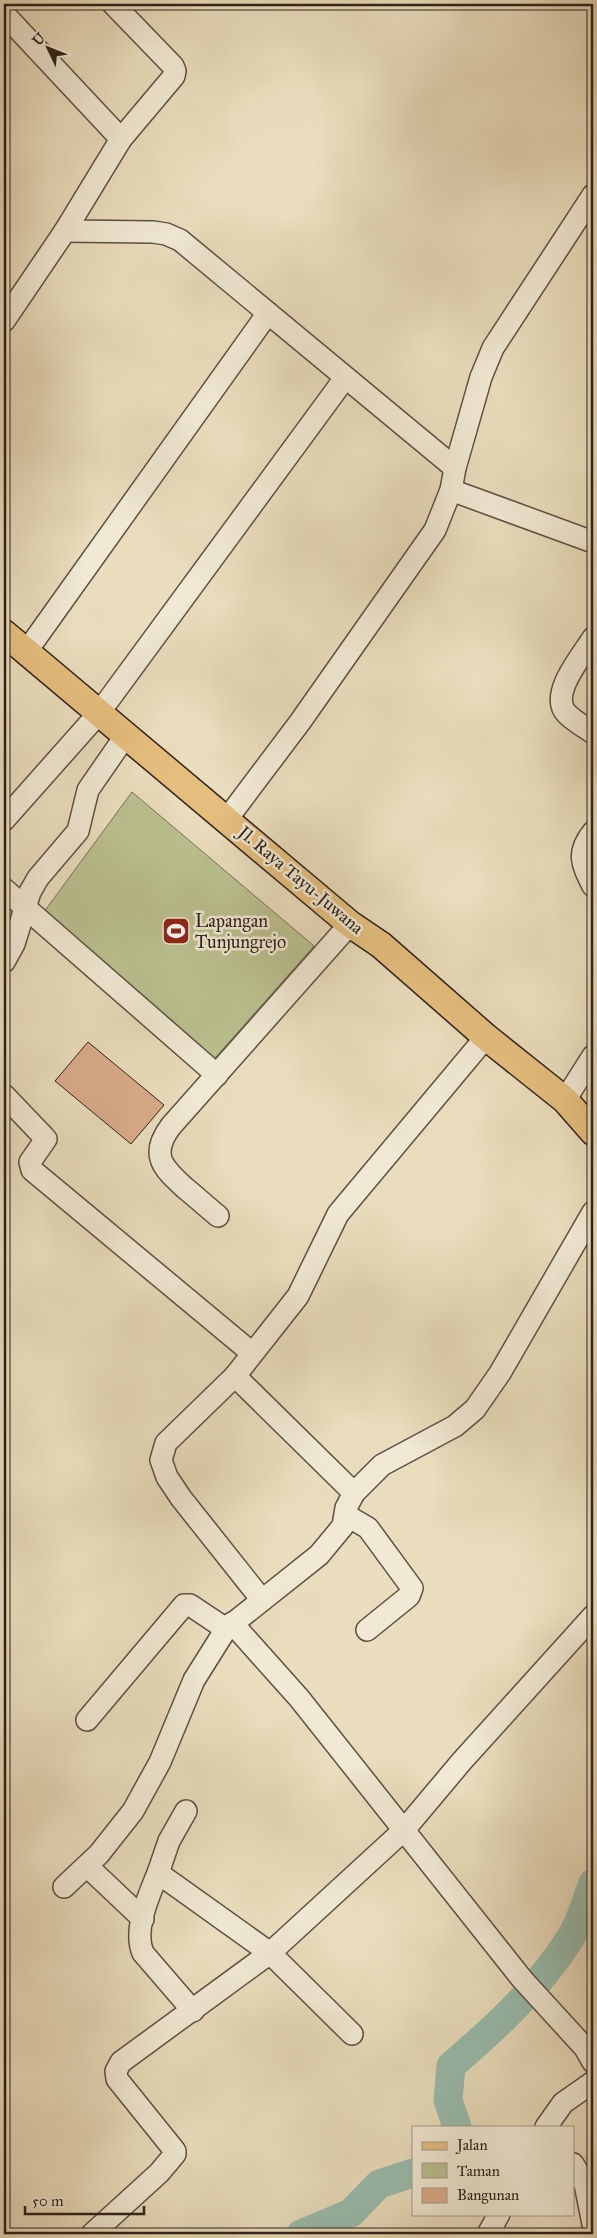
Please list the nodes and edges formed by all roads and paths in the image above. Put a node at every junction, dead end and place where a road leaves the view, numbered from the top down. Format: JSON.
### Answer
{"nodes":[{"id":1,"x":113,"y":4,"type":"edge"},
{"id":2,"x":4,"y":14,"type":"edge"},
{"id":3,"x":121,"y":139,"type":"junction"},
{"id":4,"x":593,"y":195,"type":"edge"},
{"id":5,"x":66,"y":231,"type":"junction"},
{"id":6,"x":268,"y":313,"type":"junction"},
{"id":7,"x":4,"y":321,"type":"edge"},
{"id":8,"x":345,"y":378,"type":"junction"},
{"id":9,"x":454,"y":468,"type":"junction"},
{"id":10,"x":452,"y":490,"type":"junction"},
{"id":11,"x":593,"y":540,"type":"edge"},
{"id":12,"x":4,"y":633,"type":"edge"},
{"id":13,"x":593,"y":638,"type":"edge"},
{"id":14,"x":26,"y":652,"type":"junction"},
{"id":15,"x":99,"y":713,"type":"junction"},
{"id":16,"x":593,"y":733,"type":"edge"},
{"id":17,"x":126,"y":735,"type":"junction"},
{"id":18,"x":227,"y":819,"type":"junction"},
{"id":19,"x":4,"y":820,"type":"edge"},
{"id":20,"x":593,"y":832,"type":"edge"},
{"id":21,"x":593,"y":886,"type":"edge"},
{"id":22,"x":4,"y":889,"type":"edge"},
{"id":23,"x":26,"y":908,"type":"junction"},
{"id":24,"x":350,"y":924,"type":"junction"},
{"id":25,"x":4,"y":962,"type":"edge"},
{"id":26,"x":486,"y":1037,"type":"junction"},
{"id":27,"x":593,"y":1056,"type":"edge"},
{"id":28,"x":217,"y":1074,"type":"junction"},
{"id":29,"x":4,"y":1095,"type":"edge"},
{"id":30,"x":565,"y":1100,"type":"junction"},
{"id":31,"x":593,"y":1132,"type":"edge"},
{"id":32,"x":593,"y":1212,"type":"edge"},
{"id":33,"x":218,"y":1216,"type":"dead end"},
{"id":34,"x":252,"y":1353,"type":"junction"},
{"id":35,"x":235,"y":1376,"type":"junction"},
{"id":36,"x":354,"y":1493,"type":"junction"},
{"id":37,"x":346,"y":1515,"type":"junction"},
{"id":38,"x":262,"y":1600,"type":"junction"},
{"id":39,"x":593,"y":1616,"type":"edge"},
{"id":40,"x":229,"y":1626,"type":"junction"},
{"id":41,"x":367,"y":1630,"type":"dead end"},
{"id":42,"x":87,"y":1720,"type":"dead end"},
{"id":43,"x":186,"y":1811,"type":"dead end"},
{"id":44,"x":404,"y":1830,"type":"junction"},
{"id":45,"x":87,"y":1866,"type":"junction"},
{"id":46,"x":158,"y":1873,"type":"junction"},
{"id":47,"x":64,"y":1887,"type":"dead end"},
{"id":48,"x":143,"y":1919,"type":"junction"},
{"id":49,"x":270,"y":1953,"type":"junction"},
{"id":50,"x":193,"y":2010,"type":"junction"},
{"id":51,"x":352,"y":2034,"type":"dead end"},
{"id":52,"x":590,"y":2050,"type":"edge"},
{"id":53,"x":593,"y":2082,"type":"edge"},
{"id":54,"x":547,"y":2126,"type":"edge"},
{"id":55,"x":574,"y":2166,"type":"edge"},
{"id":56,"x":498,"y":2216,"type":"edge"},
{"id":57,"x":593,"y":2224,"type":"edge"},
{"id":58,"x":92,"y":2234,"type":"edge"},
{"id":59,"x":488,"y":2234,"type":"edge"}],
"edges":[{"from":1,"to":3,"type":"street"},
{"from":2,"to":3,"type":"street"},
{"from":3,"to":5,"type":"street"},
{"from":4,"to":9,"type":"street"},
{"from":5,"to":6,"type":"street"},
{"from":5,"to":7,"type":"street"},
{"from":6,"to":8,"type":"street"},
{"from":6,"to":14,"type":"street"},
{"from":8,"to":9,"type":"street"},
{"from":8,"to":15,"type":"street"},
{"from":9,"to":10,"type":"street"},
{"from":10,"to":11,"type":"street"},
{"from":10,"to":18,"type":"street"},
{"from":12,"to":14,"type":"main road","name":"Jl. Raya Tayu-Juwana"},
{"from":13,"to":16,"type":"street"},
{"from":14,"to":15,"type":"main road","name":"Jl. Raya Tayu-Juwana"},
{"from":15,"to":17,"type":"main road","name":"Jl. Raya Tayu-Juwana"},
{"from":15,"to":19,"type":"street"},
{"from":17,"to":18,"type":"main road","name":"Jl. Raya Tayu-Juwana"},
{"from":17,"to":23,"type":"street"},
{"from":18,"to":24,"type":"main road","name":"Jl. Raya Tayu-Juwana"},
{"from":20,"to":21,"type":"street"},
{"from":22,"to":23,"type":"street"},
{"from":23,"to":25,"type":"street"},
{"from":23,"to":28,"type":"street"},
{"from":24,"to":26,"type":"main road","name":"Jl. Raya Tayu-Juwana"},
{"from":24,"to":28,"type":"street"},
{"from":26,"to":30,"type":"main road","name":"Jl. Raya Tayu-Juwana"},
{"from":26,"to":34,"type":"street"},
{"from":27,"to":30,"type":"street"},
{"from":28,"to":33,"type":"street"},
{"from":29,"to":34,"type":"street"},
{"from":30,"to":31,"type":"main road","name":"Jl. Raya Tayu-Juwana"},
{"from":32,"to":36,"type":"street"},
{"from":34,"to":35,"type":"street"},
{"from":35,"to":36,"type":"street"},
{"from":35,"to":38,"type":"street"},
{"from":36,"to":37,"type":"street"},
{"from":37,"to":38,"type":"street"},
{"from":37,"to":41,"type":"street"},
{"from":38,"to":40,"type":"street"},
{"from":39,"to":44,"type":"street"},
{"from":40,"to":42,"type":"street"},
{"from":40,"to":44,"type":"street"},
{"from":40,"to":45,"type":"street"},
{"from":43,"to":46,"type":"street"},
{"from":44,"to":49,"type":"street"},
{"from":44,"to":52,"type":"street"},
{"from":45,"to":47,"type":"street"},
{"from":45,"to":48,"type":"street"},
{"from":46,"to":48,"type":"street"},
{"from":46,"to":49,"type":"street"},
{"from":48,"to":50,"type":"street"},
{"from":49,"to":50,"type":"street"},
{"from":49,"to":51,"type":"street"},
{"from":50,"to":58,"type":"street"},
{"from":53,"to":54,"type":"street"},
{"from":55,"to":57,"type":"street"},
{"from":56,"to":59,"type":"street"}]}
